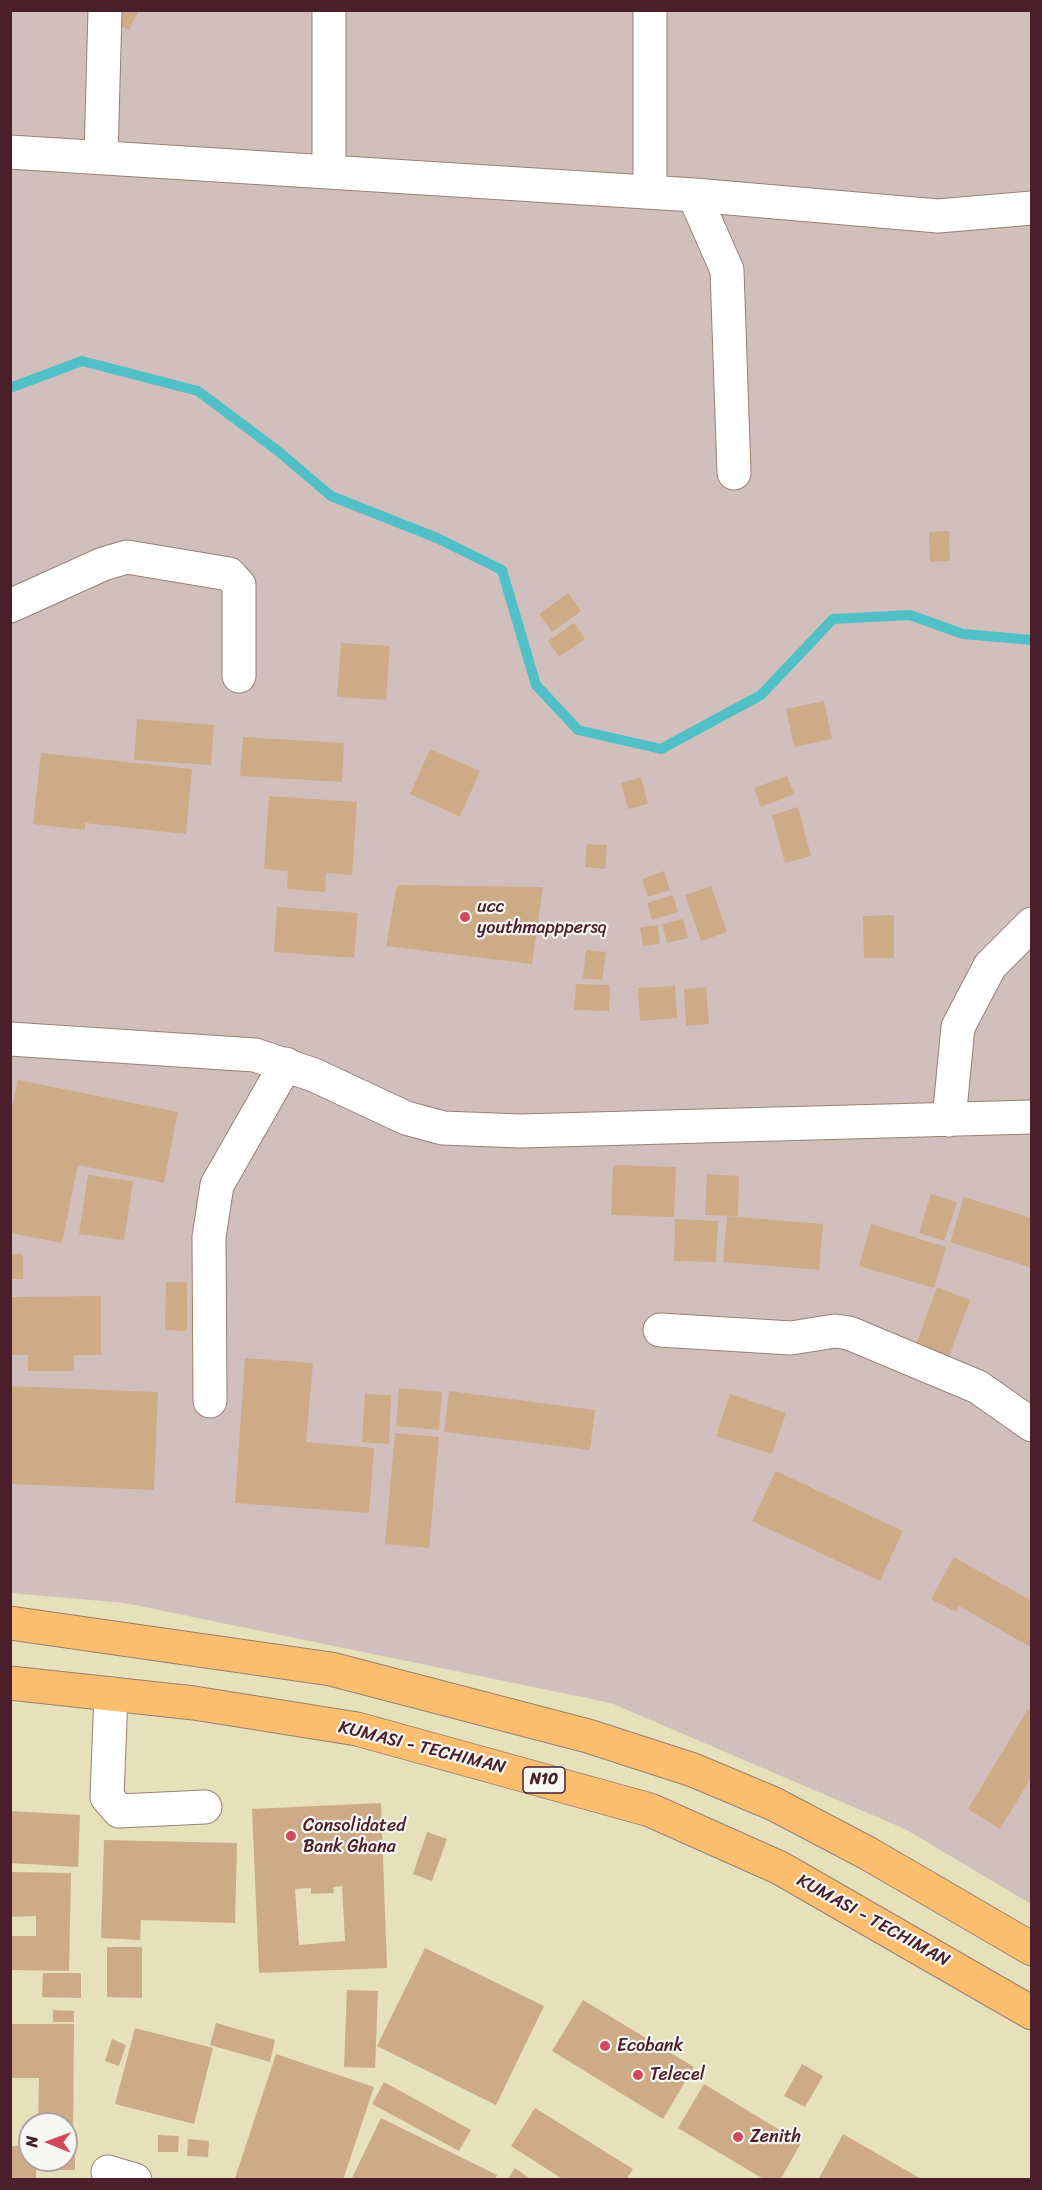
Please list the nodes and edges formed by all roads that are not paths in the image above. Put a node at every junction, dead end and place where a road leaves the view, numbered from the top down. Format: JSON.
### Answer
{"nodes":[{"id":1,"x":105,"y":10,"type":"edge"},
{"id":2,"x":329,"y":10,"type":"edge"},
{"id":3,"x":650,"y":10,"type":"edge"},
{"id":4,"x":10,"y":152,"type":"edge"},
{"id":5,"x":101,"y":157,"type":"junction"},
{"id":6,"x":329,"y":172,"type":"junction"},
{"id":7,"x":650,"y":192,"type":"junction"},
{"id":8,"x":694,"y":195,"type":"junction"},
{"id":9,"x":1032,"y":208,"type":"edge"},
{"id":10,"x":734,"y":473,"type":"dead end"},
{"id":11,"x":10,"y":606,"type":"edge"},
{"id":12,"x":239,"y":676,"type":"dead end"},
{"id":13,"x":1032,"y":924,"type":"edge"},
{"id":14,"x":10,"y":1039,"type":"edge"},
{"id":15,"x":286,"y":1064,"type":"junction"},
{"id":16,"x":1032,"y":1117,"type":"edge"},
{"id":17,"x":949,"y":1120,"type":"junction"},
{"id":18,"x":660,"y":1330,"type":"dead end"},
{"id":19,"x":210,"y":1401,"type":"dead end"},
{"id":20,"x":1032,"y":1425,"type":"edge"},
{"id":21,"x":10,"y":1623,"type":"edge"},
{"id":22,"x":10,"y":1683,"type":"edge"},
{"id":23,"x":111,"y":1694,"type":"junction"},
{"id":24,"x":205,"y":1808,"type":"dead end"},
{"id":25,"x":1032,"y":1949,"type":"edge"},
{"id":26,"x":1032,"y":2013,"type":"edge"}],
"edges":[{"from":1,"to":5,"type":"lane"},
{"from":2,"to":6,"type":"lane"},
{"from":3,"to":7,"type":"lane"},
{"from":4,"to":5,"type":"lane"},
{"from":5,"to":6,"type":"lane"},
{"from":6,"to":7,"type":"lane"},
{"from":7,"to":8,"type":"lane"},
{"from":8,"to":9,"type":"lane"},
{"from":8,"to":10,"type":"lane"},
{"from":11,"to":12,"type":"lane"},
{"from":13,"to":17,"type":"lane"},
{"from":14,"to":15,"type":"lane"},
{"from":15,"to":17,"type":"lane"},
{"from":15,"to":19,"type":"lane"},
{"from":16,"to":17,"type":"lane"},
{"from":18,"to":20,"type":"lane"},
{"from":21,"to":25,"type":"highway"},
{"from":22,"to":23,"type":"highway","name":"KUMASI - TECHIMAN","number":"N10"},
{"from":23,"to":24,"type":"lane"},
{"from":23,"to":26,"type":"highway","name":"KUMASI - TECHIMAN","number":"N10"}]}
